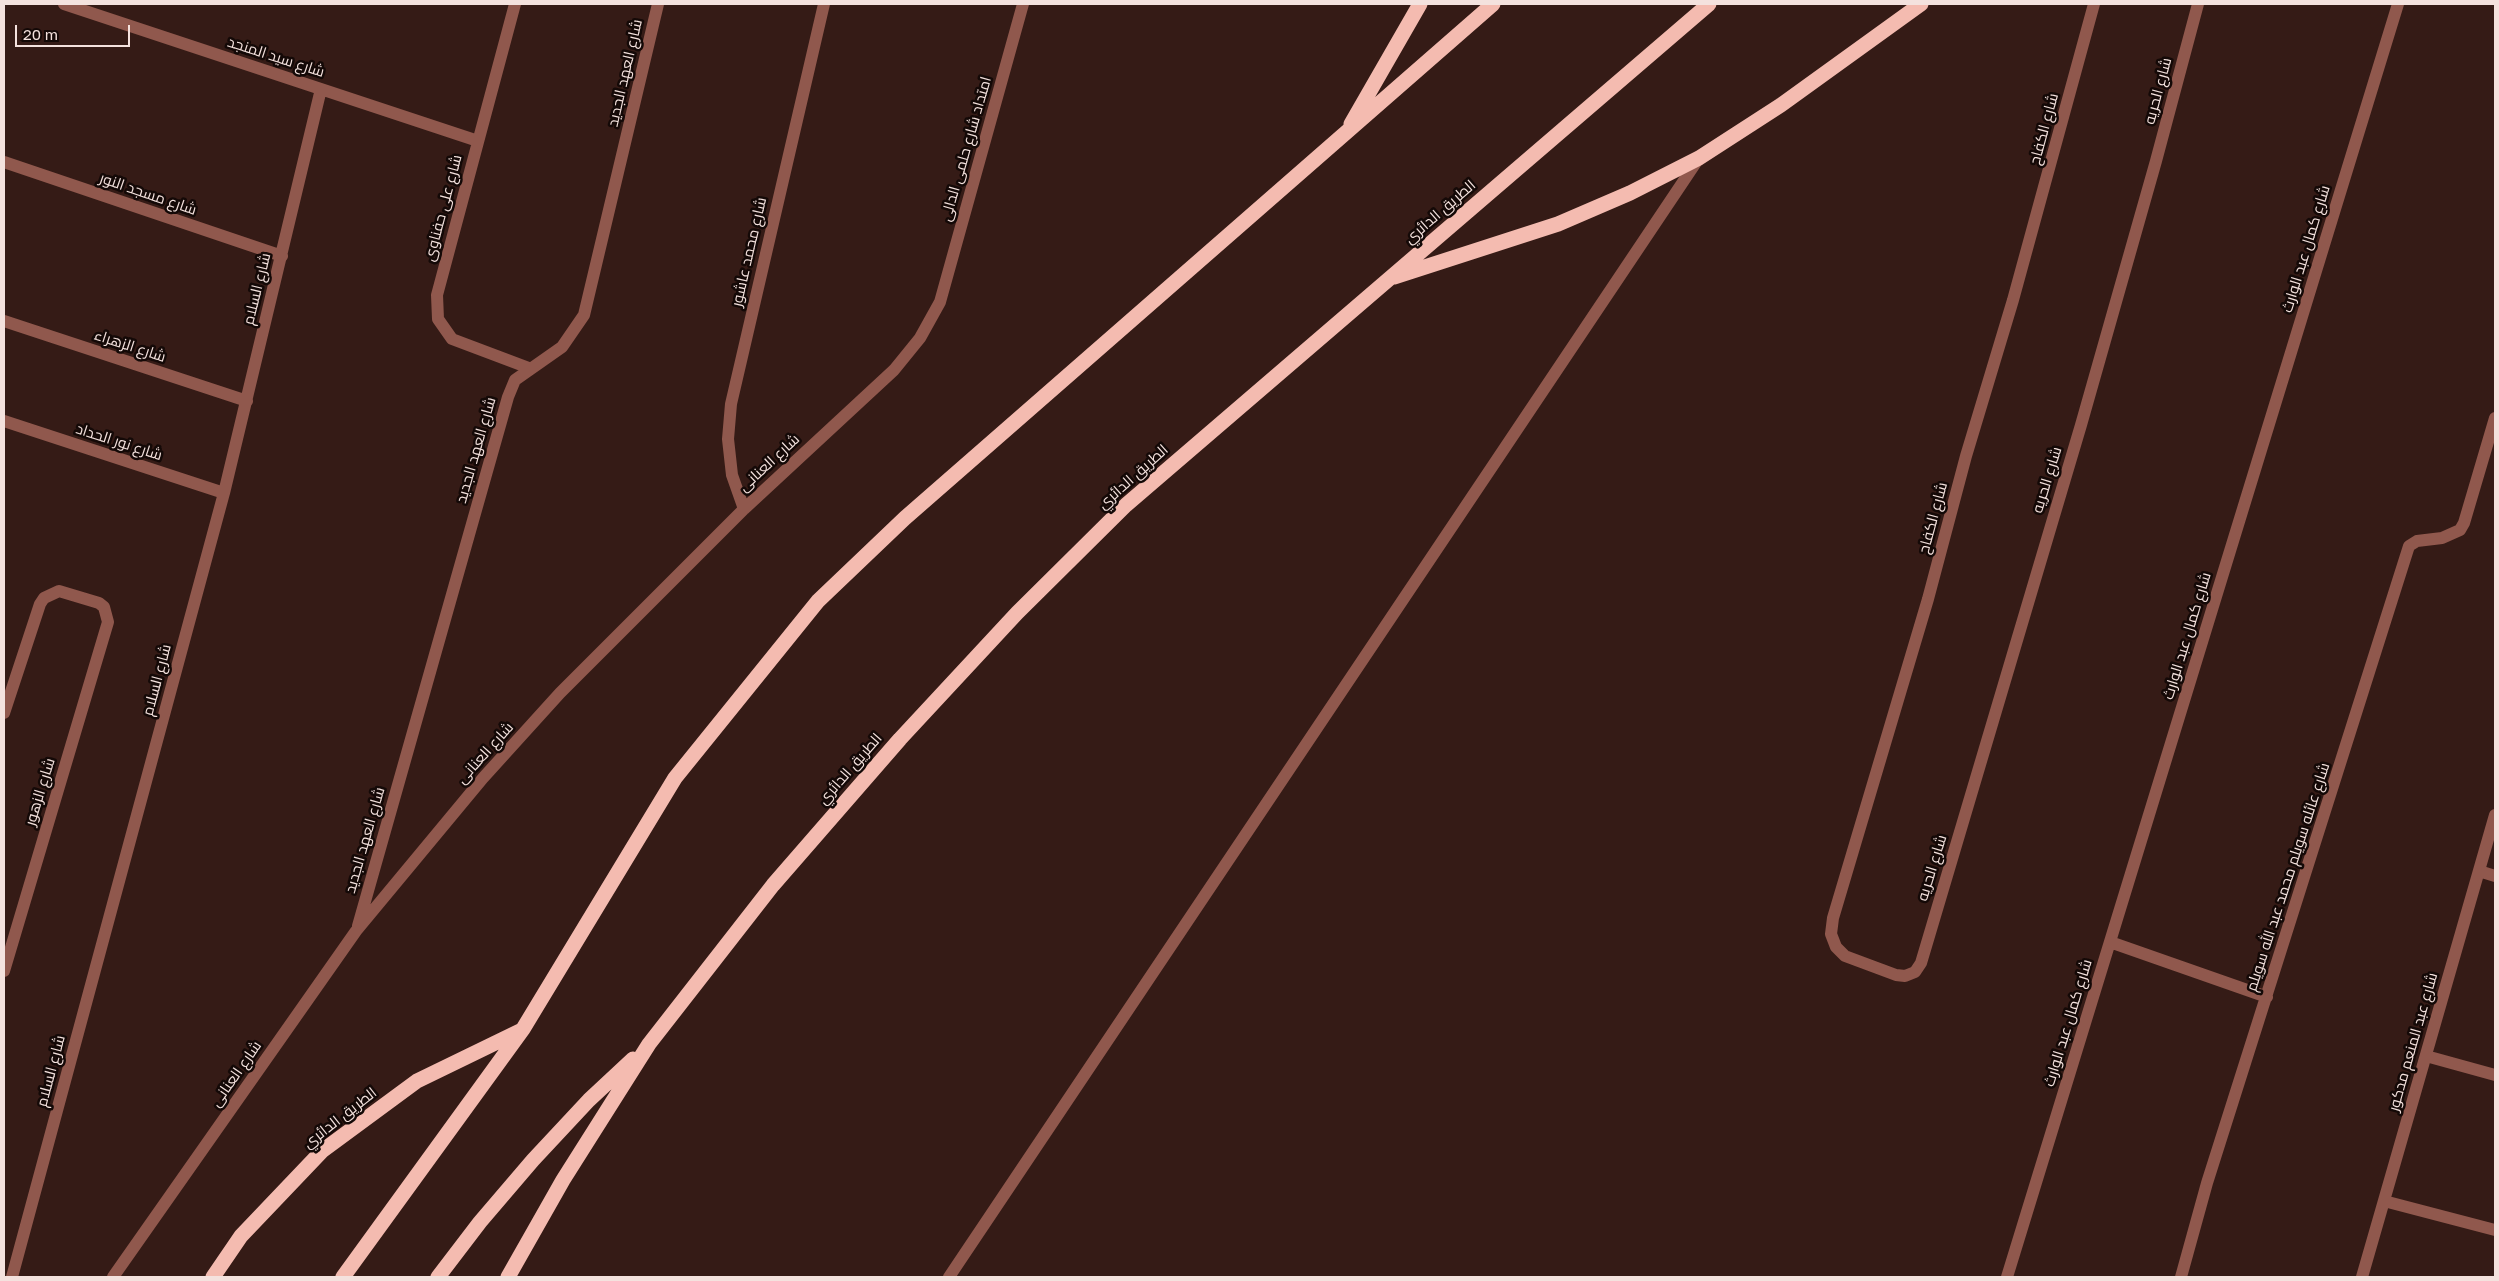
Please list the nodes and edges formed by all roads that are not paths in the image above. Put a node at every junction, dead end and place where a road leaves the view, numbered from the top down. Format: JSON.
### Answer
{"nodes":[{"id":1,"x":64,"y":4,"type":"edge"},
{"id":2,"x":514,"y":4,"type":"edge"},
{"id":3,"x":658,"y":4,"type":"edge"},
{"id":4,"x":824,"y":4,"type":"edge"},
{"id":5,"x":1023,"y":4,"type":"edge"},
{"id":6,"x":1420,"y":4,"type":"edge"},
{"id":7,"x":1493,"y":4,"type":"edge"},
{"id":8,"x":1709,"y":4,"type":"edge"},
{"id":9,"x":1921,"y":4,"type":"edge"},
{"id":10,"x":2094,"y":4,"type":"edge"},
{"id":11,"x":2198,"y":4,"type":"edge"},
{"id":12,"x":2398,"y":4,"type":"edge"},
{"id":13,"x":321,"y":89,"type":"junction"},
{"id":14,"x":1344,"y":135,"type":"junction"},
{"id":15,"x":478,"y":141,"type":"junction"},
{"id":16,"x":1699,"y":158,"type":"junction"},
{"id":17,"x":4,"y":162,"type":"edge"},
{"id":18,"x":282,"y":256,"type":"junction"},
{"id":19,"x":1388,"y":279,"type":"junction"},
{"id":20,"x":940,"y":302,"type":"joint"},
{"id":21,"x":4,"y":321,"type":"edge"},
{"id":22,"x":529,"y":368,"type":"junction"},
{"id":23,"x":247,"y":401,"type":"junction"},
{"id":24,"x":2495,"y":418,"type":"edge"},
{"id":25,"x":4,"y":421,"type":"edge"},
{"id":26,"x":224,"y":493,"type":"junction"},
{"id":27,"x":744,"y":509,"type":"junction"},
{"id":28,"x":4,"y":713,"type":"edge"},
{"id":29,"x":2495,"y":815,"type":"edge"},
{"id":30,"x":2479,"y":871,"type":"junction"},
{"id":31,"x":2495,"y":876,"type":"edge"},
{"id":32,"x":356,"y":931,"type":"junction"},
{"id":33,"x":2110,"y":942,"type":"junction"},
{"id":34,"x":1921,"y":963,"type":"joint"},
{"id":35,"x":4,"y":971,"type":"edge"},
{"id":36,"x":2267,"y":997,"type":"junction"},
{"id":37,"x":523,"y":1030,"type":"junction"},
{"id":38,"x":649,"y":1044,"type":"junction"},
{"id":39,"x":2426,"y":1056,"type":"junction"},
{"id":40,"x":2495,"y":1075,"type":"edge"},
{"id":41,"x":2384,"y":1201,"type":"junction"},
{"id":42,"x":2495,"y":1230,"type":"edge"},
{"id":43,"x":12,"y":1277,"type":"edge"},
{"id":44,"x":113,"y":1277,"type":"edge"},
{"id":45,"x":213,"y":1277,"type":"edge"},
{"id":46,"x":343,"y":1277,"type":"edge"},
{"id":47,"x":438,"y":1277,"type":"edge"},
{"id":48,"x":508,"y":1277,"type":"edge"},
{"id":49,"x":948,"y":1277,"type":"edge"},
{"id":50,"x":2007,"y":1277,"type":"edge"},
{"id":51,"x":2181,"y":1277,"type":"edge"},
{"id":52,"x":2362,"y":1277,"type":"edge"}],
"edges":[{"from":1,"to":13,"type":"street","name":"شارع سيد المنجد"},
{"from":2,"to":15,"type":"street","name":"شارع على حفناوى"},
{"from":3,"to":22,"type":"street","name":"شارع العهد الجديد"},
{"from":4,"to":27,"type":"street","name":"شارع محمد عاشور"},
{"from":5,"to":20,"type":"street","name":"امتداد شارع حلمى الدالى"},
{"from":6,"to":14,"type":"highway"},
{"from":7,"to":14,"type":"highway"},
{"from":8,"to":19,"type":"highway","name":"الطريق الدائري"},
{"from":9,"to":16,"type":"highway"},
{"from":10,"to":34,"type":"street","name":"شارع الكفاح"},
{"from":11,"to":34,"type":"street","name":"شارع الحريه"},
{"from":12,"to":33,"type":"street","name":"شارع كمال عبد الوارث"},
{"from":13,"to":15,"type":"street","name":"شارع سيد المنجد"},
{"from":13,"to":18,"type":"street","name":"شارع السلام"},
{"from":14,"to":37,"type":"highway"},
{"from":15,"to":22,"type":"street","name":"شارع على حفناوى"},
{"from":16,"to":19,"type":"highway"},
{"from":16,"to":49,"type":"street"},
{"from":17,"to":18,"type":"street","name":"شارع مسجد النور"},
{"from":18,"to":23,"type":"street","name":"شارع السلام"},
{"from":19,"to":38,"type":"highway","name":"الطريق الدائري"},
{"from":20,"to":27,"type":"street","name":"شارع العنانى"},
{"from":21,"to":23,"type":"street","name":"شارع الزهراء"},
{"from":22,"to":32,"type":"street","name":"شارع العهد الجديد"},
{"from":23,"to":26,"type":"street","name":"شارع السلام"},
{"from":24,"to":36,"type":"street","name":"شارع عائله سويلم محمد عبد الله سويلم"},
{"from":25,"to":26,"type":"street","name":"شارع نور الحداد"},
{"from":26,"to":43,"type":"street","name":"شارع السلام"},
{"from":27,"to":32,"type":"street","name":"شارع العنانى"},
{"from":28,"to":35,"type":"street","name":"شارع الزهور"},
{"from":29,"to":30,"type":"street","name":"شارع عبد المنعم مدكور"},
{"from":30,"to":31,"type":"street"},
{"from":30,"to":39,"type":"street","name":"شارع عبد المنعم مدكور"},
{"from":32,"to":44,"type":"street","name":"شارع العنانى"},
{"from":33,"to":36,"type":"street"},
{"from":33,"to":50,"type":"street","name":"شارع كمال عبد الوارث"},
{"from":36,"to":51,"type":"street","name":"شارع عائله سويلم محمد عبد الله سويلم"},
{"from":37,"to":45,"type":"highway","name":"الطريق الدائري"},
{"from":37,"to":46,"type":"highway"},
{"from":38,"to":47,"type":"highway","name":"الطريق الدائري"},
{"from":38,"to":48,"type":"highway","name":"الطريق الدائري"},
{"from":39,"to":40,"type":"street"},
{"from":39,"to":41,"type":"street","name":"شارع عبد المنعم مدكور"},
{"from":41,"to":42,"type":"street"},
{"from":41,"to":52,"type":"street","name":"شارع عبد المنعم مدكور"}]}
